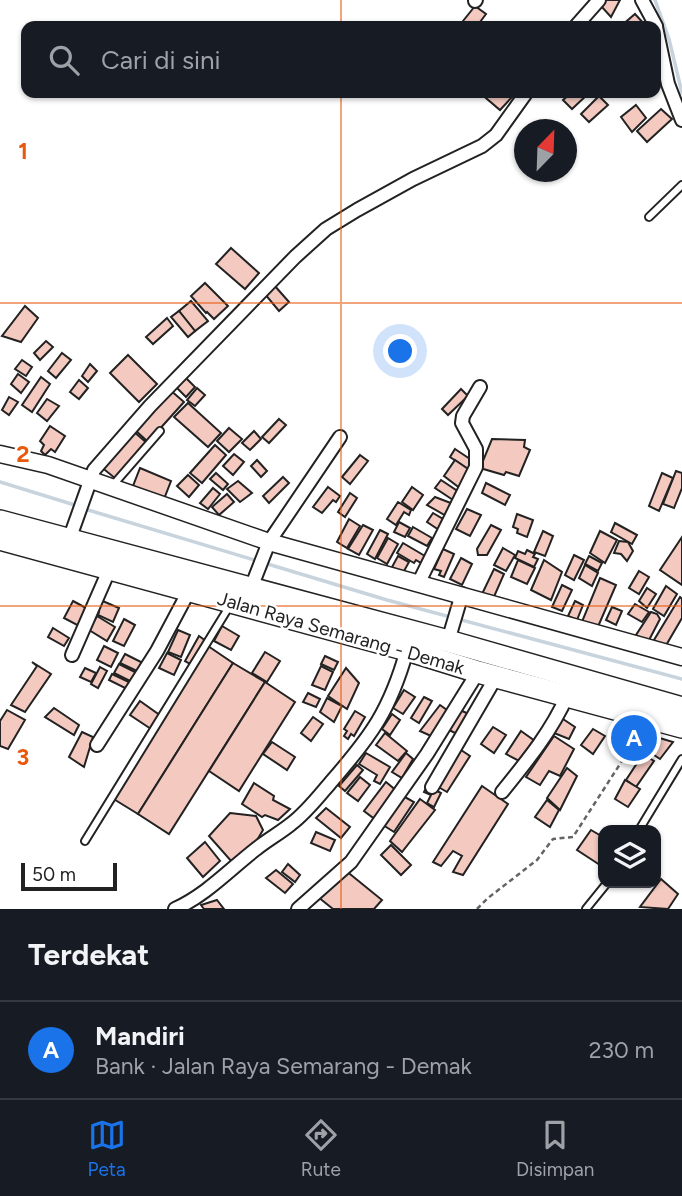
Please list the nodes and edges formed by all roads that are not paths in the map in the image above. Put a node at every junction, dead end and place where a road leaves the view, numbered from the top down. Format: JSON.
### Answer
{"nodes":[{"id":1,"x":600,"y":0,"type":"edge"},
{"id":2,"x":642,"y":0,"type":"edge"},
{"id":3,"x":581,"y":21,"type":"edge"},
{"id":4,"x":653,"y":21,"type":"edge"},
{"id":5,"x":661,"y":51,"type":"edge"},
{"id":6,"x":522,"y":98,"type":"edge"},
{"id":7,"x":682,"y":120,"type":"edge"},
{"id":8,"x":682,"y":185,"type":"edge"},
{"id":9,"x":649,"y":217,"type":"dead end"},
{"id":10,"x":480,"y":387,"type":"dead end"},
{"id":11,"x":160,"y":431,"type":"dead end"},
{"id":12,"x":340,"y":437,"type":"dead end"},
{"id":13,"x":0,"y":454,"type":"edge"},
{"id":14,"x":112,"y":486,"type":"junction"},
{"id":15,"x":89,"y":487,"type":"junction"},
{"id":16,"x":0,"y":521,"type":"edge"},
{"id":17,"x":0,"y":539,"type":"edge"},
{"id":18,"x":69,"y":540,"type":"junction"},
{"id":19,"x":268,"y":544,"type":"junction"},
{"id":20,"x":110,"y":568,"type":"junction"},
{"id":21,"x":419,"y":582,"type":"junction"},
{"id":22,"x":252,"y":584,"type":"junction"},
{"id":23,"x":190,"y":589,"type":"junction"},
{"id":24,"x":461,"y":597,"type":"junction"},
{"id":25,"x":232,"y":602,"type":"junction"},
{"id":26,"x":320,"y":617,"type":"junction"},
{"id":27,"x":449,"y":638,"type":"junction"},
{"id":28,"x":407,"y":649,"type":"junction"},
{"id":29,"x":72,"y":654,"type":"dead end"},
{"id":30,"x":682,"y":657,"type":"edge"},
{"id":31,"x":487,"y":675,"type":"junction"},
{"id":32,"x":567,"y":696,"type":"junction"},
{"id":33,"x":682,"y":708,"type":"edge"},
{"id":34,"x":682,"y":727,"type":"edge"},
{"id":35,"x":97,"y":745,"type":"dead end"},
{"id":36,"x":682,"y":759,"type":"edge"},
{"id":37,"x":432,"y":787,"type":"dead end"},
{"id":38,"x":502,"y":792,"type":"dead end"},
{"id":39,"x":642,"y":825,"type":"edge"},
{"id":40,"x":85,"y":841,"type":"dead end"},
{"id":41,"x":603,"y":888,"type":"edge"},
{"id":42,"x":175,"y":909,"type":"edge"},
{"id":43,"x":298,"y":909,"type":"edge"},
{"id":44,"x":586,"y":909,"type":"edge"}],
"edges":[{"from":1,"to":3,"type":"street"},
{"from":2,"to":4,"type":"street"},
{"from":5,"to":7,"type":"street"},
{"from":6,"to":15,"type":"street"},
{"from":8,"to":9,"type":"lane"},
{"from":10,"to":21,"type":"street"},
{"from":11,"to":14,"type":"lane"},
{"from":12,"to":19,"type":"street"},
{"from":13,"to":15,"type":"street"},
{"from":14,"to":15,"type":"street"},
{"from":14,"to":19,"type":"street"},
{"from":15,"to":18,"type":"street"},
{"from":16,"to":18,"type":"highway","name":"Jalan Raya Semarang - Demak"},
{"from":17,"to":20,"type":"highway","name":"Jalan Raya Semarang - Demak"},
{"from":18,"to":22,"type":"highway","name":"Jalan Raya Semarang - Demak"},
{"from":19,"to":21,"type":"street"},
{"from":19,"to":22,"type":"street"},
{"from":20,"to":23,"type":"highway","name":"Jalan Raya Semarang - Demak"},
{"from":20,"to":29,"type":"street"},
{"from":21,"to":24,"type":"street"},
{"from":22,"to":26,"type":"highway","name":"Jalan Raya Semarang - Demak"},
{"from":23,"to":25,"type":"highway","name":"Jalan Raya Semarang - Demak"},
{"from":23,"to":35,"type":"street"},
{"from":24,"to":27,"type":"street"},
{"from":24,"to":30,"type":"street"},
{"from":25,"to":26,"type":"highway","name":"Jalan Raya Semarang - Demak"},
{"from":25,"to":40,"type":"lane"},
{"from":26,"to":27,"type":"highway","name":"Jalan Raya Semarang - Demak"},
{"from":26,"to":28,"type":"highway","name":"Jalan Raya Semarang - Demak"},
{"from":27,"to":33,"type":"highway","name":"Jalan Raya Semarang - Demak"},
{"from":28,"to":31,"type":"highway","name":"Jalan Raya Semarang - Demak"},
{"from":28,"to":42,"type":"street"},
{"from":31,"to":32,"type":"highway","name":"Jalan Raya Semarang - Demak"},
{"from":31,"to":37,"type":"street"},
{"from":31,"to":43,"type":"street"},
{"from":32,"to":34,"type":"highway","name":"Jalan Raya Semarang - Demak"},
{"from":32,"to":38,"type":"street"},
{"from":36,"to":39,"type":"lane"},
{"from":41,"to":44,"type":"lane"}]}
